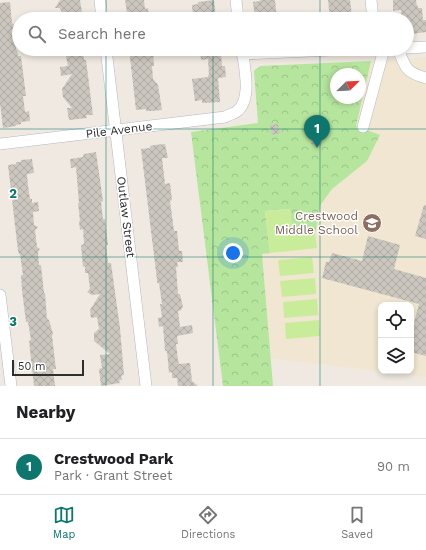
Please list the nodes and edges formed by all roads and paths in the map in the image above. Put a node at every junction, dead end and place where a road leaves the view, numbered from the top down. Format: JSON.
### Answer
{"nodes":[{"id":1,"x":100,"y":0,"type":"edge"},
{"id":2,"x":236,"y":0,"type":"edge"},
{"id":3,"x":371,"y":0,"type":"edge"},
{"id":4,"x":101,"y":12,"type":"edge"},
{"id":5,"x":237,"y":12,"type":"edge"},
{"id":6,"x":372,"y":12,"type":"edge"},
{"id":7,"x":426,"y":47,"type":"edge"},
{"id":8,"x":414,"y":48,"type":"edge"},
{"id":9,"x":107,"y":56,"type":"edge"},
{"id":10,"x":243,"y":56,"type":"edge"},
{"id":11,"x":382,"y":56,"type":"edge"},
{"id":12,"x":401,"y":56,"type":"edge"},
{"id":13,"x":426,"y":78,"type":"edge"},
{"id":14,"x":363,"y":127,"type":"dead end"},
{"id":15,"x":116,"y":130,"type":"junction"},
{"id":16,"x":0,"y":144,"type":"edge"},
{"id":17,"x":0,"y":295,"type":"edge"},
{"id":18,"x":11,"y":386,"type":"edge"},
{"id":19,"x":146,"y":386,"type":"edge"}],
"edges":[{"from":1,"to":4,"type":"street"},
{"from":2,"to":5,"type":"street"},
{"from":3,"to":6,"type":"street"},
{"from":7,"to":8,"type":"street"},
{"from":9,"to":15,"type":"street","name":"Outlaw Street"},
{"from":10,"to":15,"type":"street","name":"Pile Avenue"},
{"from":11,"to":14,"type":"street"},
{"from":12,"to":13,"type":"street"},
{"from":15,"to":16,"type":"street","name":"Pile Avenue"},
{"from":15,"to":19,"type":"street","name":"Outlaw Street"},
{"from":17,"to":18,"type":"street"}]}
